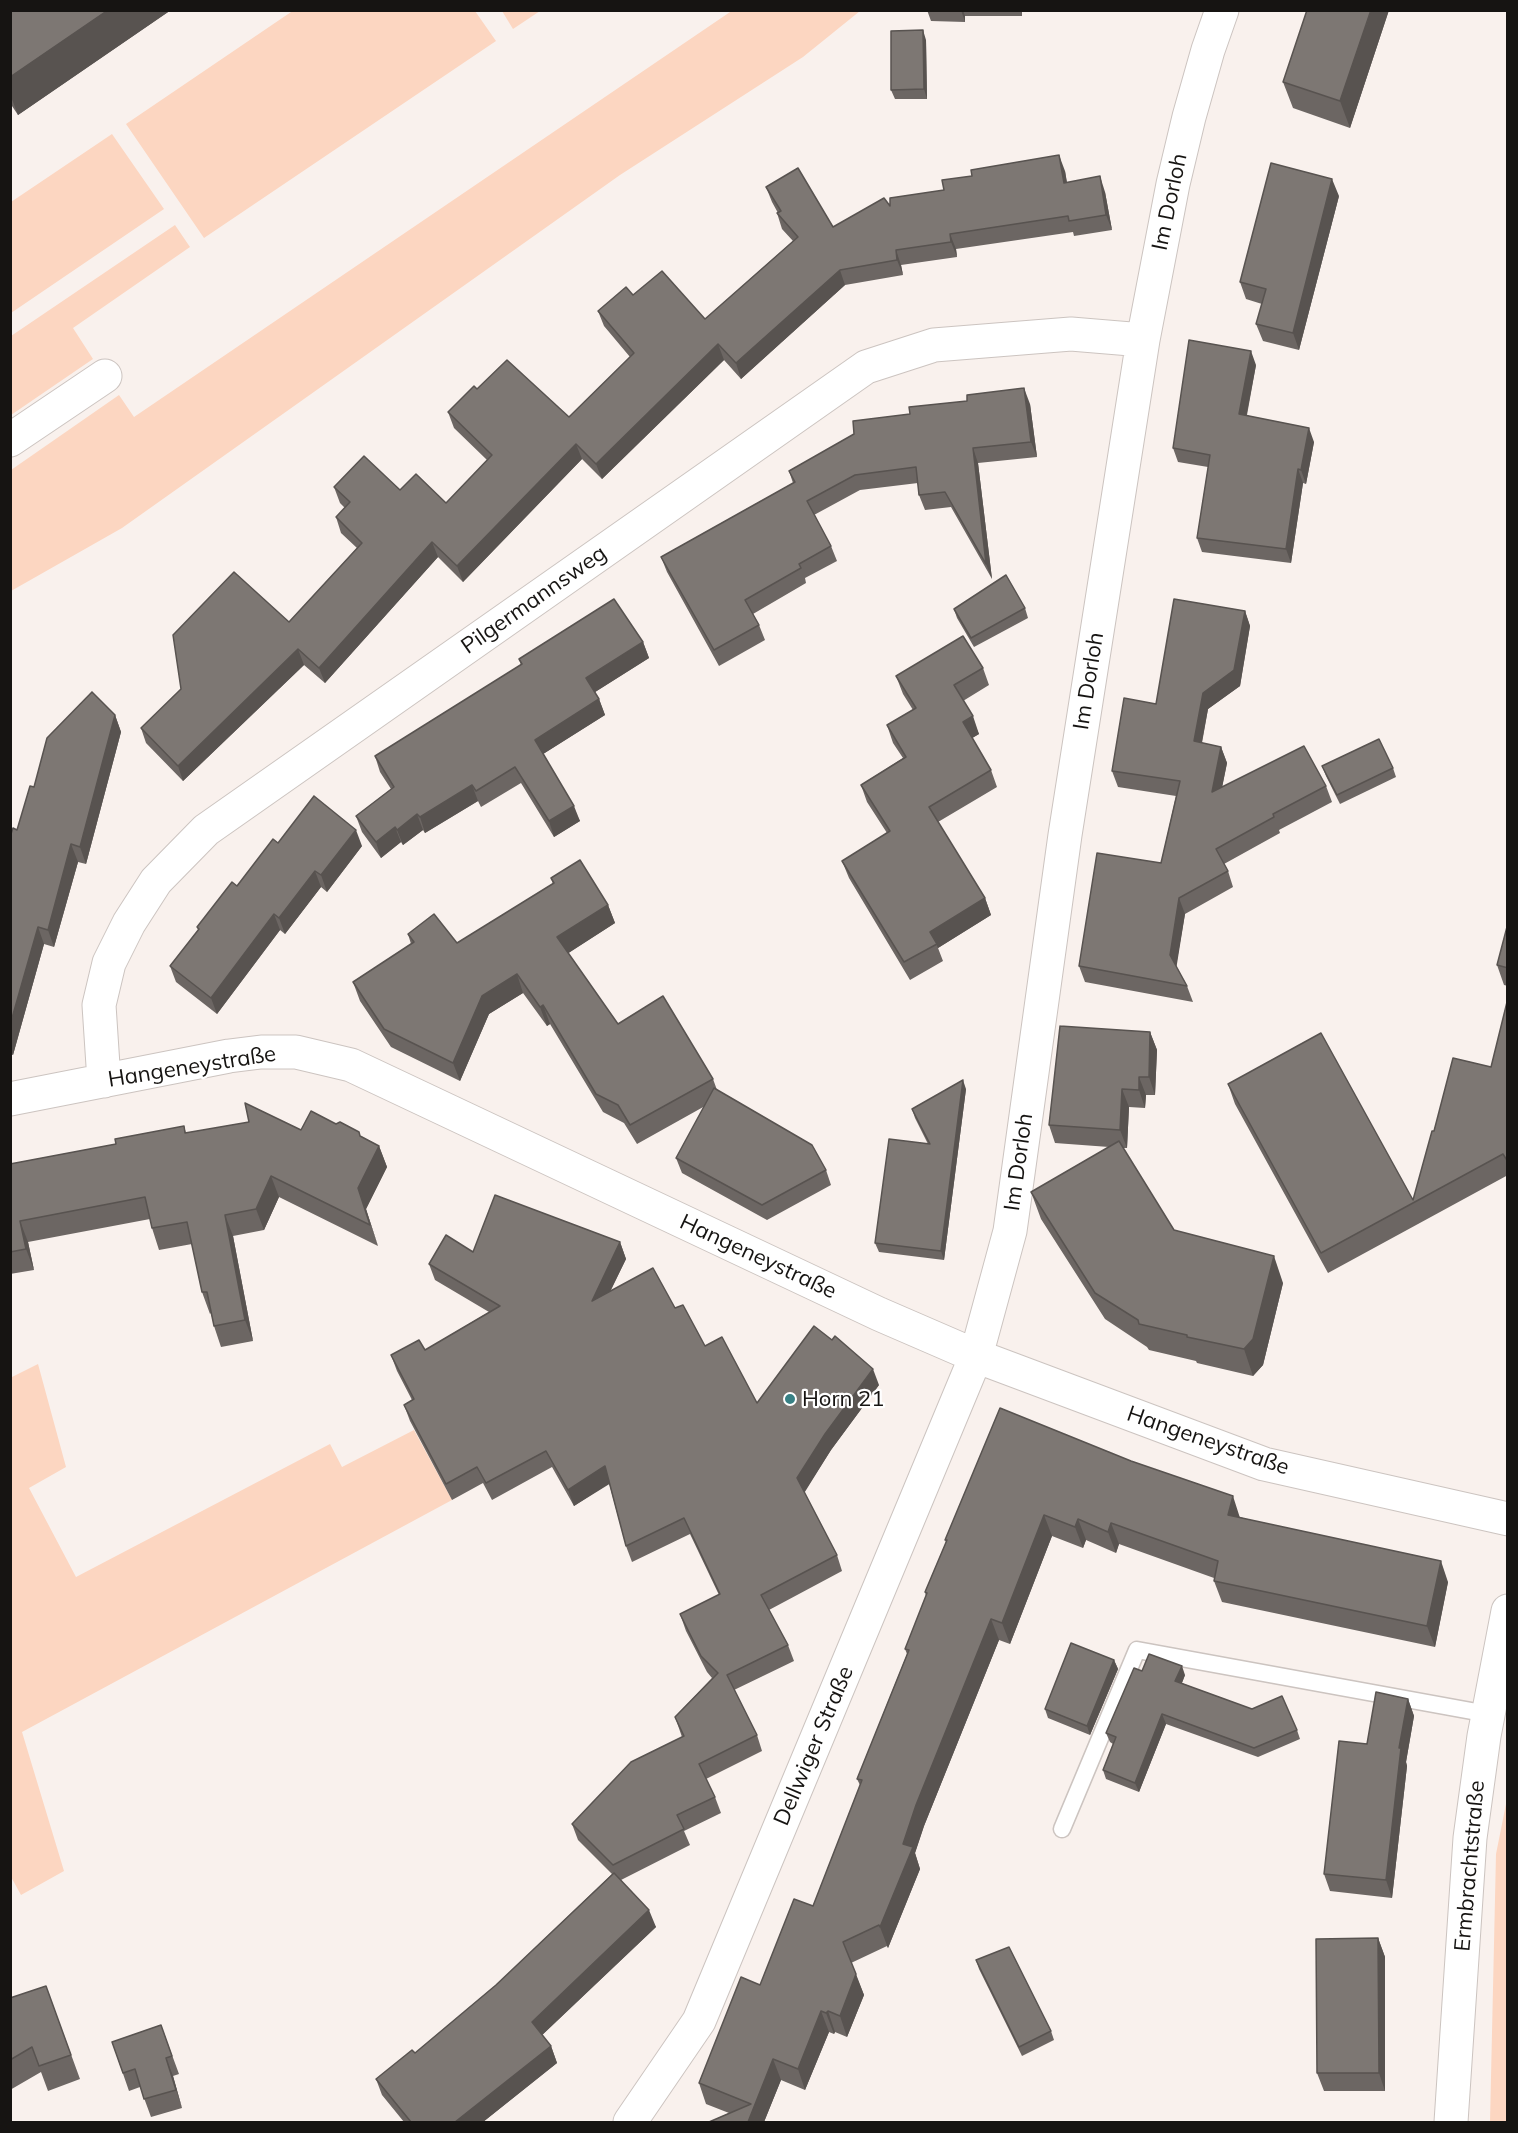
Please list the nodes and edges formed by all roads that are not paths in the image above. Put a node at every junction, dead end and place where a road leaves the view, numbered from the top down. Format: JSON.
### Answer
{"nodes":[{"id":1,"x":1222,"y":10,"type":"edge"},
{"id":2,"x":1143,"y":340,"type":"junction"},
{"id":3,"x":105,"y":376,"type":"dead end"},
{"id":4,"x":10,"y":440,"type":"edge"},
{"id":5,"x":104,"y":1081,"type":"junction"},
{"id":6,"x":10,"y":1099,"type":"edge"},
{"id":7,"x":976,"y":1356,"type":"junction"},
{"id":8,"x":1508,"y":1519,"type":"edge"},
{"id":9,"x":1508,"y":1611,"type":"edge"},
{"id":10,"x":1488,"y":1714,"type":"junction"},
{"id":11,"x":1062,"y":1829,"type":"dead end"},
{"id":12,"x":630,"y":2122,"type":"edge"},
{"id":13,"x":1451,"y":2122,"type":"edge"}],
"edges":[{"from":1,"to":2,"type":"street","name":"Im Dorloh"},
{"from":2,"to":5,"type":"street","name":"Pilgermannsweg"},
{"from":2,"to":7,"type":"street","name":"Im Dorloh"},
{"from":3,"to":4,"type":"street"},
{"from":5,"to":6,"type":"street","name":"Hangeneystraße"},
{"from":5,"to":7,"type":"street","name":"Hangeneystraße"},
{"from":7,"to":8,"type":"street","name":"Hangeneystraße"},
{"from":7,"to":12,"type":"street","name":"Dellwiger Straße"},
{"from":9,"to":10,"type":"street","name":"Ermbrachtstraße"},
{"from":10,"to":11,"type":"lane"},
{"from":10,"to":13,"type":"street","name":"Ermbrachtstraße"}]}
